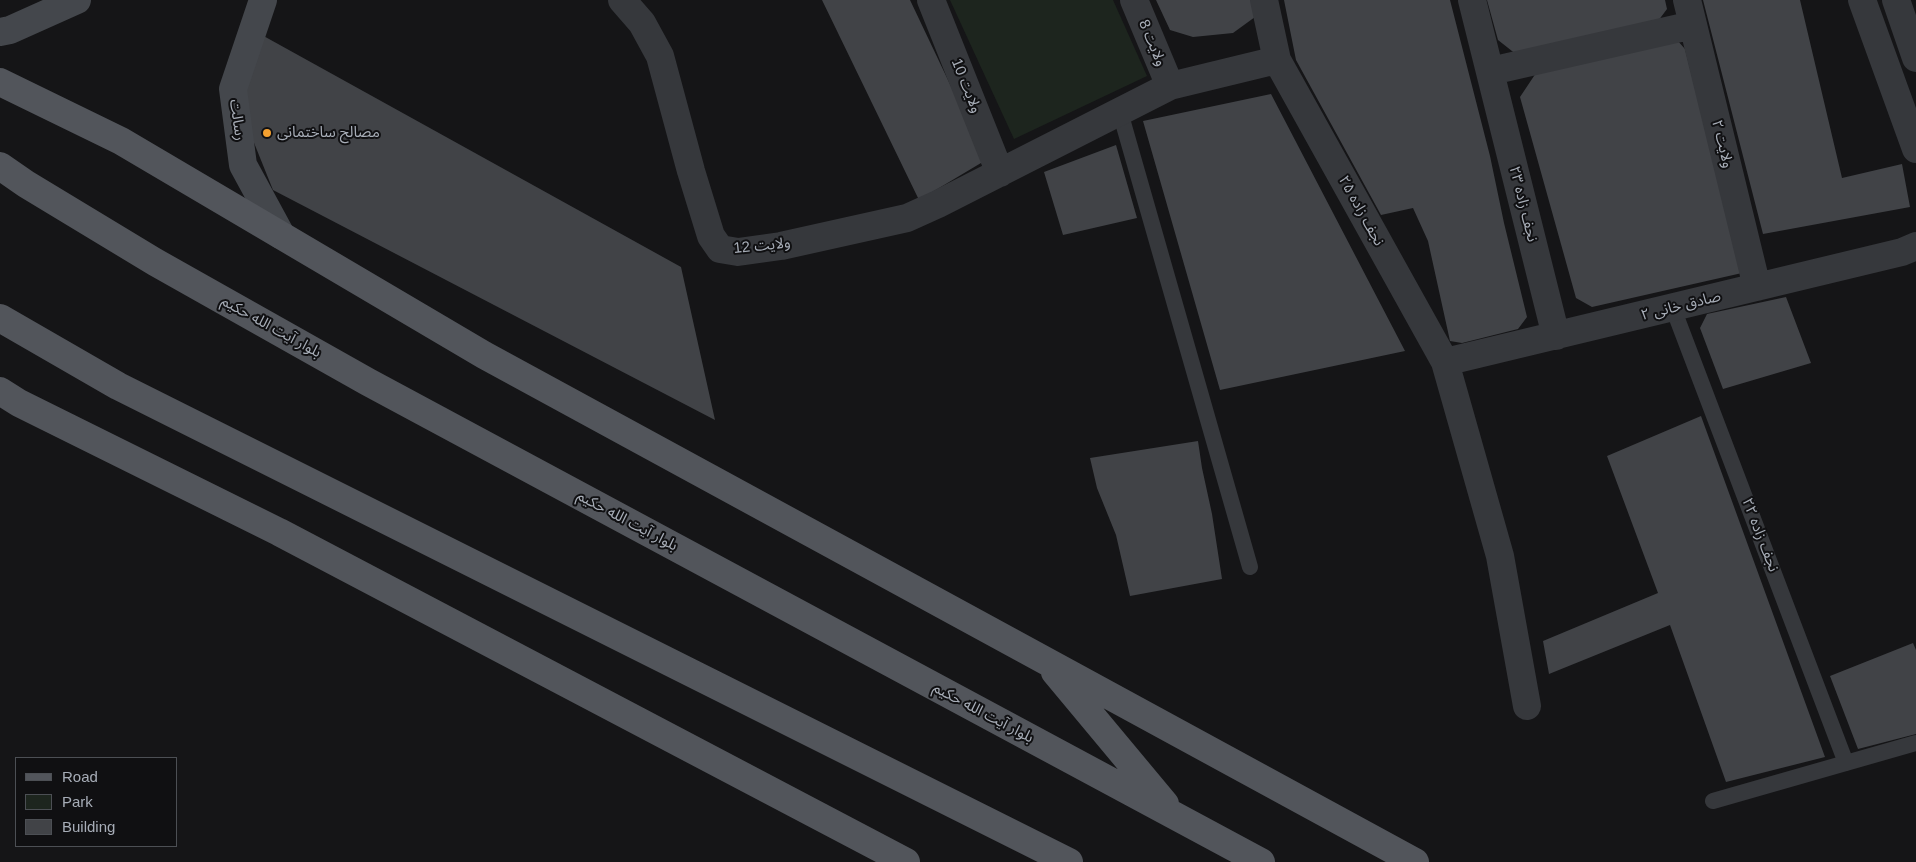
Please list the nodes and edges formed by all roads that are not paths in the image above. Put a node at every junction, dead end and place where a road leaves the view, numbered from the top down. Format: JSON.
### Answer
{"nodes":[{"id":1,"x":77,"y":0,"type":"edge"},
{"id":2,"x":263,"y":0,"type":"edge"},
{"id":3,"x":931,"y":0,"type":"edge"},
{"id":4,"x":1134,"y":0,"type":"edge"},
{"id":5,"x":1264,"y":0,"type":"edge"},
{"id":6,"x":1472,"y":0,"type":"edge"},
{"id":7,"x":1862,"y":0,"type":"edge"},
{"id":8,"x":1896,"y":0,"type":"edge"},
{"id":9,"x":624,"y":1,"type":"edge"},
{"id":10,"x":1690,"y":12,"type":"edge"},
{"id":11,"x":0,"y":32,"type":"edge"},
{"id":12,"x":1916,"y":58,"type":"edge"},
{"id":13,"x":1277,"y":60,"type":"junction"},
{"id":14,"x":1491,"y":71,"type":"junction"},
{"id":15,"x":0,"y":82,"type":"edge"},
{"id":16,"x":1170,"y":86,"type":"junction"},
{"id":17,"x":1120,"y":112,"type":"junction"},
{"id":18,"x":1916,"y":149,"type":"edge"},
{"id":19,"x":0,"y":166,"type":"edge"},
{"id":20,"x":1000,"y":173,"type":"junction"},
{"id":21,"x":281,"y":235,"type":"junction"},
{"id":22,"x":1916,"y":246,"type":"edge"},
{"id":23,"x":1757,"y":287,"type":"junction"},
{"id":24,"x":1673,"y":308,"type":"junction"},
{"id":25,"x":0,"y":318,"type":"edge"},
{"id":26,"x":1556,"y":336,"type":"junction"},
{"id":27,"x":1445,"y":362,"type":"junction"},
{"id":28,"x":0,"y":391,"type":"edge"},
{"id":29,"x":1250,"y":567,"type":"dead end"},
{"id":30,"x":1044,"y":660,"type":"junction"},
{"id":31,"x":1526,"y":706,"type":"dead end"},
{"id":32,"x":1916,"y":743,"type":"edge"},
{"id":33,"x":1846,"y":763,"type":"junction"},
{"id":34,"x":1713,"y":801,"type":"dead end"},
{"id":35,"x":1174,"y":815,"type":"junction"},
{"id":36,"x":906,"y":862,"type":"edge"},
{"id":37,"x":1069,"y":862,"type":"edge"},
{"id":38,"x":1261,"y":862,"type":"edge"},
{"id":39,"x":1415,"y":862,"type":"edge"}],
"edges":[{"from":1,"to":11,"type":"main road"},
{"from":2,"to":21,"type":"main road","name":"رسالت"},
{"from":3,"to":20,"type":"street","name":"ولایت 10"},
{"from":4,"to":16,"type":"street","name":"ولایت 8"},
{"from":5,"to":13,"type":"street","name":"نجف زاده ۲۵"},
{"from":6,"to":14,"type":"street","name":"نجف زاده ۲۳"},
{"from":7,"to":18,"type":"street"},
{"from":8,"to":12,"type":"street"},
{"from":9,"to":20,"type":"street","name":"ولایت 12"},
{"from":10,"to":14,"type":"street"},
{"from":10,"to":23,"type":"street","name":"ولایت ۲"},
{"from":13,"to":16,"type":"street"},
{"from":13,"to":27,"type":"street","name":"نجف زاده ۲۵"},
{"from":14,"to":26,"type":"street","name":"نجف زاده ۲۳"},
{"from":15,"to":21,"type":"main road"},
{"from":16,"to":17,"type":"street"},
{"from":17,"to":20,"type":"street"},
{"from":17,"to":29,"type":"lane"},
{"from":19,"to":35,"type":"main road","name":"بلوار آیت الله حکیم"},
{"from":21,"to":30,"type":"main road"},
{"from":22,"to":23,"type":"street","name":"صادق خانی ۲"},
{"from":23,"to":24,"type":"street","name":"صادق خانی ۲"},
{"from":24,"to":26,"type":"street","name":"صادق خانی ۲"},
{"from":24,"to":33,"type":"lane","name":"نجف زاده ۲۲"},
{"from":25,"to":37,"type":"main road"},
{"from":26,"to":27,"type":"street","name":"صادق خانی ۲"},
{"from":27,"to":31,"type":"street","name":"نجف زاده ۲۵"},
{"from":28,"to":36,"type":"main road"},
{"from":30,"to":35,"type":"main road"},
{"from":30,"to":39,"type":"main road"},
{"from":32,"to":33,"type":"lane"},
{"from":33,"to":34,"type":"lane"},
{"from":35,"to":38,"type":"main road","name":"بلوار آیت الله حکیم"}]}
